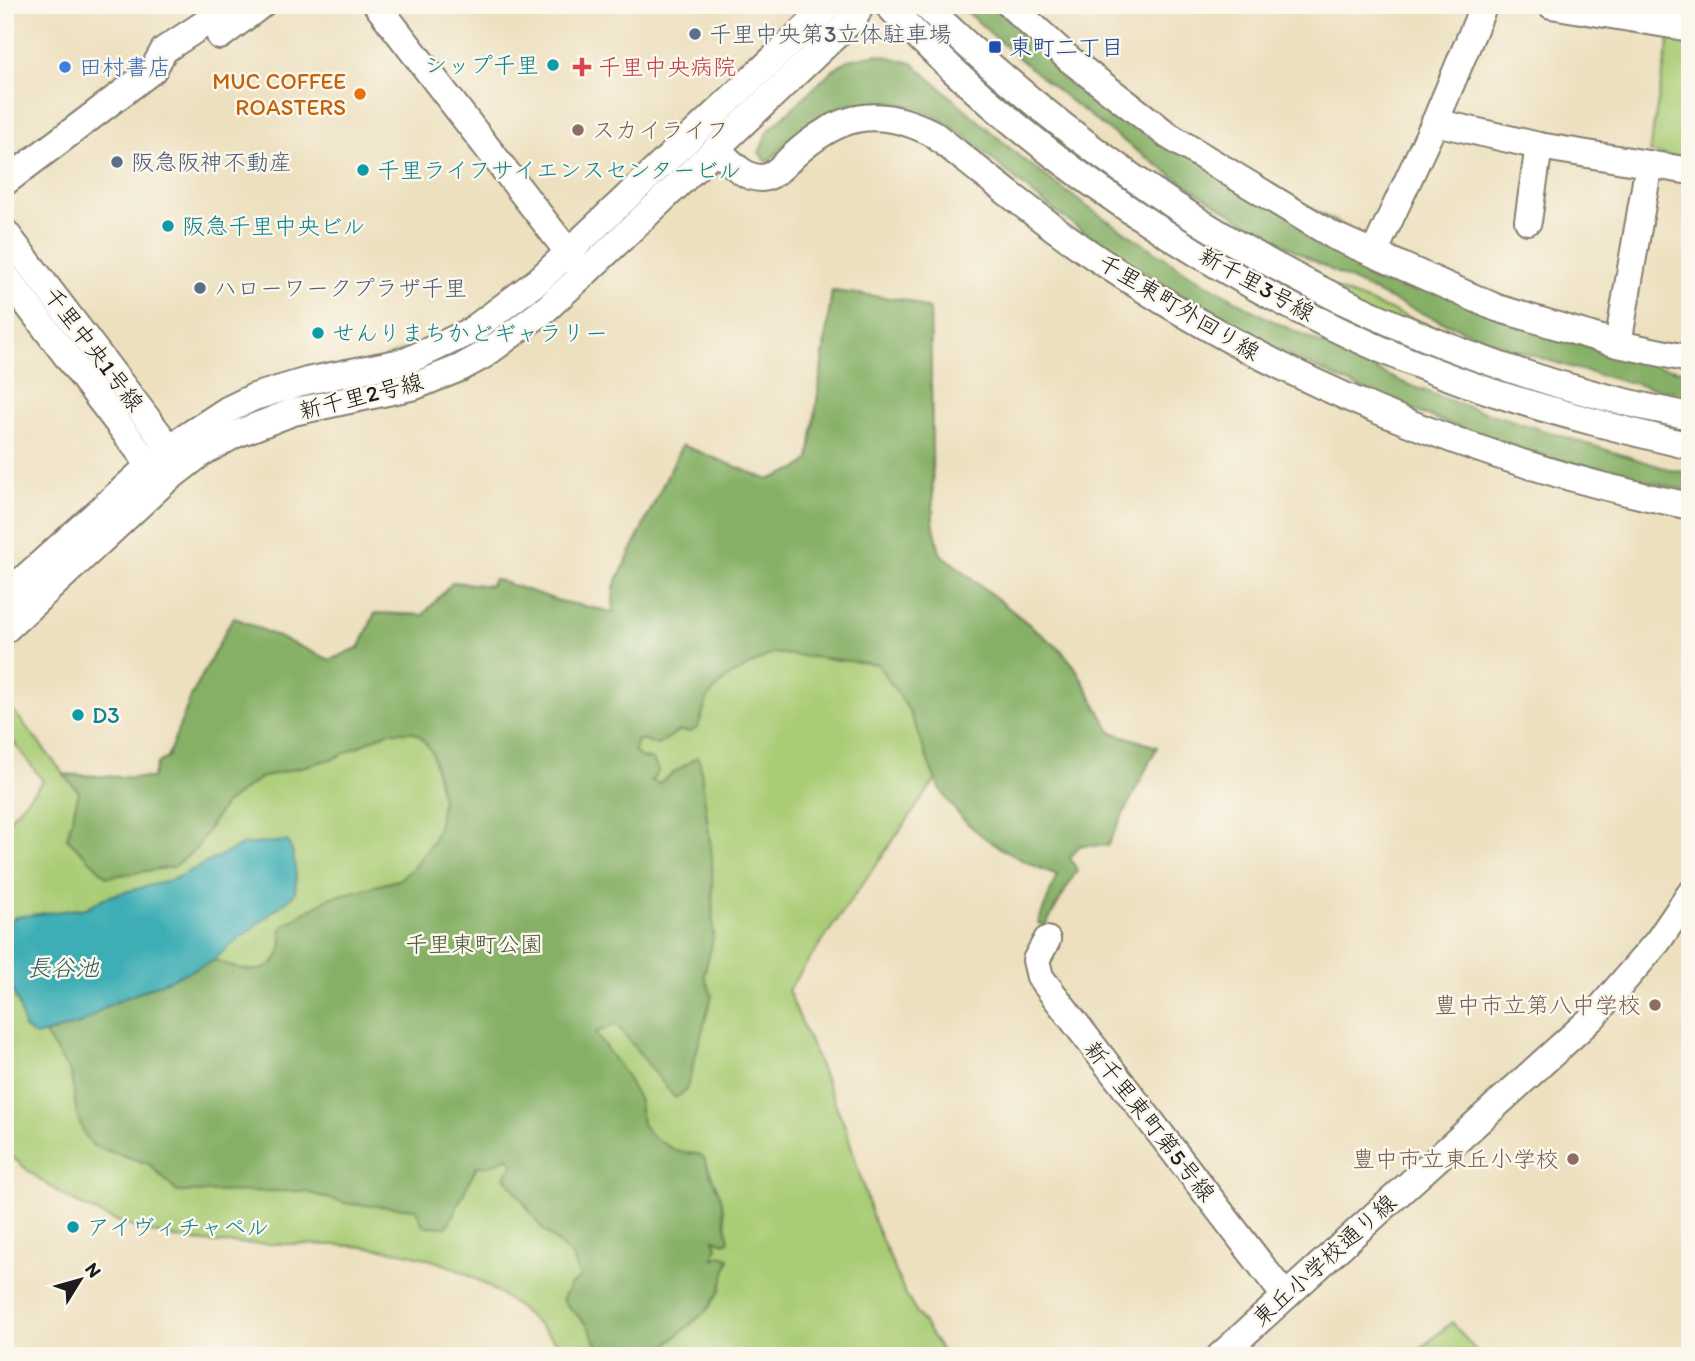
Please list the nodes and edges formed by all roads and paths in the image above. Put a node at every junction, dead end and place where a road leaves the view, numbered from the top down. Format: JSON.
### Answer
{"nodes":[{"id":1,"x":233,"y":5,"type":"edge"},
{"id":2,"x":261,"y":5,"type":"edge"},
{"id":3,"x":377,"y":5,"type":"edge"},
{"id":4,"x":830,"y":5,"type":"edge"},
{"id":5,"x":860,"y":5,"type":"edge"},
{"id":6,"x":888,"y":5,"type":"edge"},
{"id":7,"x":925,"y":5,"type":"edge"},
{"id":8,"x":1010,"y":5,"type":"edge"},
{"id":9,"x":1484,"y":5,"type":"edge"},
{"id":10,"x":1551,"y":5,"type":"edge"},
{"id":11,"x":1690,"y":27,"type":"edge"},
{"id":12,"x":153,"y":70,"type":"junction"},
{"id":13,"x":1435,"y":122,"type":"junction"},
{"id":14,"x":1538,"y":146,"type":"junction"},
{"id":15,"x":717,"y":149,"type":"junction"},
{"id":16,"x":1649,"y":164,"type":"junction"},
{"id":17,"x":1690,"y":171,"type":"edge"},
{"id":18,"x":5,"y":182,"type":"edge"},
{"id":19,"x":1528,"y":221,"type":"dead end"},
{"id":20,"x":5,"y":233,"type":"edge"},
{"id":21,"x":568,"y":253,"type":"junction"},
{"id":22,"x":1374,"y":253,"type":"junction"},
{"id":23,"x":585,"y":273,"type":"junction"},
{"id":24,"x":5,"y":275,"type":"edge"},
{"id":25,"x":1618,"y":344,"type":"junction"},
{"id":26,"x":1690,"y":359,"type":"edge"},
{"id":27,"x":1690,"y":416,"type":"edge"},
{"id":28,"x":1690,"y":446,"type":"edge"},
{"id":29,"x":166,"y":465,"type":"junction"},
{"id":30,"x":1690,"y":506,"type":"edge"},
{"id":31,"x":5,"y":596,"type":"edge"},
{"id":32,"x":5,"y":630,"type":"edge"},
{"id":33,"x":1690,"y":894,"type":"edge"},
{"id":34,"x":1047,"y":940,"type":"dead end"},
{"id":35,"x":1285,"y":1296,"type":"junction"},
{"id":36,"x":1220,"y":1356,"type":"edge"}],
"edges":[{"from":1,"to":12,"type":"street"},
{"from":2,"to":12,"type":"street"},
{"from":3,"to":21,"type":"street"},
{"from":4,"to":21,"type":"street","name":"新千里2号線"},
{"from":5,"to":15,"type":"street","name":"新千里2号線"},
{"from":6,"to":28,"type":"street","name":"新千里3号線"},
{"from":7,"to":27,"type":"street","name":"新千里3号線"},
{"from":8,"to":22,"type":"street"},
{"from":9,"to":13,"type":"street"},
{"from":10,"to":11,"type":"street"},
{"from":12,"to":18,"type":"street"},
{"from":13,"to":14,"type":"street"},
{"from":13,"to":22,"type":"street"},
{"from":14,"to":16,"type":"street"},
{"from":14,"to":19,"type":"street"},
{"from":15,"to":23,"type":"street","name":"新千里2号線"},
{"from":15,"to":30,"type":"street","name":"千里東町外回り線"},
{"from":16,"to":17,"type":"street"},
{"from":16,"to":25,"type":"street"},
{"from":20,"to":29,"type":"street","name":"千里中央1号線"},
{"from":21,"to":23,"type":"street"},
{"from":21,"to":29,"type":"street","name":"新千里2号線"},
{"from":22,"to":25,"type":"street"},
{"from":23,"to":29,"type":"street","name":"新千里2号線"},
{"from":24,"to":29,"type":"street","name":"千里中央1号線"},
{"from":25,"to":26,"type":"street"},
{"from":29,"to":31,"type":"street","name":"新千里2号線"},
{"from":29,"to":32,"type":"street","name":"新千里2号線"},
{"from":33,"to":35,"type":"street","name":"東丘小学校通り線"},
{"from":34,"to":35,"type":"street","name":"新千里東町第5号線"},
{"from":35,"to":36,"type":"street","name":"東丘小学校通り線"}]}
